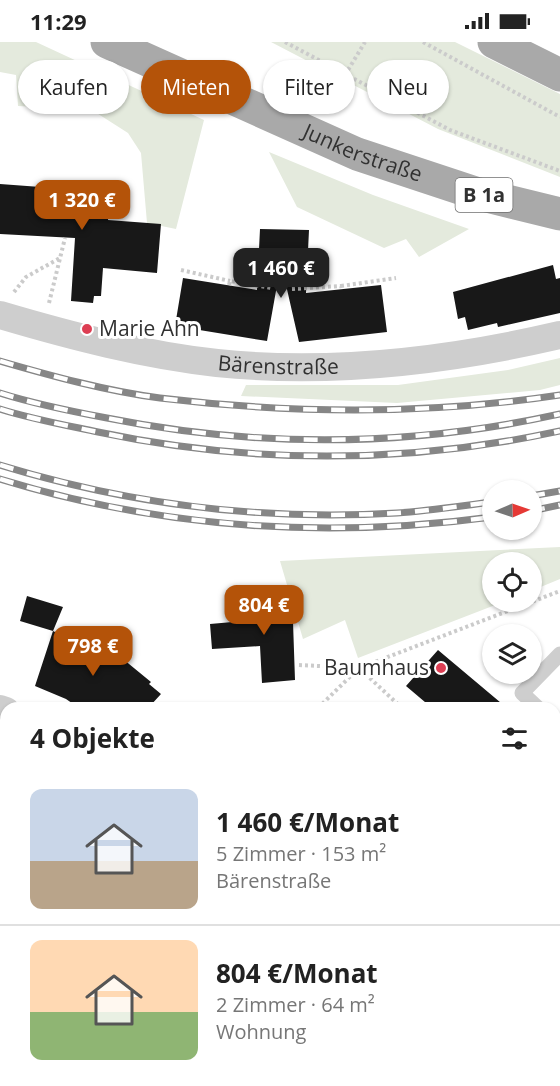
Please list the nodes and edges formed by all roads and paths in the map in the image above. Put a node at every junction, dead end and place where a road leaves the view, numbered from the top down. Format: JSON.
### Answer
{"nodes":[{"id":1,"x":107,"y":42,"type":"edge"},
{"id":2,"x":285,"y":42,"type":"edge"},
{"id":3,"x":365,"y":42,"type":"edge"},
{"id":4,"x":423,"y":42,"type":"edge"},
{"id":5,"x":494,"y":42,"type":"edge"},
{"id":6,"x":318,"y":60,"type":"edge"},
{"id":7,"x":354,"y":60,"type":"edge"},
{"id":8,"x":560,"y":75,"type":"edge"},
{"id":9,"x":355,"y":80,"type":"edge"},
{"id":10,"x":560,"y":117,"type":"edge"},
{"id":11,"x":560,"y":171,"type":"edge"},
{"id":12,"x":560,"y":214,"type":"edge"},
{"id":13,"x":65,"y":238,"type":"dead end"},
{"id":14,"x":60,"y":258,"type":"junction"},
{"id":15,"x":181,"y":270,"type":"dead end"},
{"id":16,"x":396,"y":278,"type":"dead end"},
{"id":17,"x":272,"y":288,"type":"dead end"},
{"id":18,"x":292,"y":289,"type":"dead end"},
{"id":19,"x":50,"y":300,"type":"dead end"},
{"id":20,"x":3,"y":308,"type":"edge"},
{"id":21,"x":560,"y":335,"type":"edge"},
{"id":22,"x":560,"y":591,"type":"edge"},
{"id":23,"x":560,"y":654,"type":"edge"},
{"id":24,"x":299,"y":664,"type":"dead end"},
{"id":25,"x":359,"y":668,"type":"junction"},
{"id":26,"x":324,"y":702,"type":"edge"},
{"id":27,"x":396,"y":702,"type":"edge"},
{"id":28,"x":532,"y":702,"type":"edge"}],
"edges":[{"from":1,"to":12,"type":"main road","name":"Junkerstraße","number":"B 1a"},
{"from":2,"to":6,"type":"path"},
{"from":3,"to":7,"type":"path"},
{"from":4,"to":10,"type":"path"},
{"from":5,"to":8,"type":"main road"},
{"from":9,"to":11,"type":"path"},
{"from":13,"to":14,"type":"path"},
{"from":14,"to":19,"type":"path"},
{"from":14,"to":20,"type":"path"},
{"from":15,"to":17,"type":"path"},
{"from":16,"to":18,"type":"path"},
{"from":20,"to":21,"type":"street","name":"Bärenstraße"},
{"from":22,"to":25,"type":"path"},
{"from":23,"to":28,"type":"lane"},
{"from":24,"to":25,"type":"path"},
{"from":25,"to":26,"type":"path"},
{"from":25,"to":27,"type":"path"}]}
